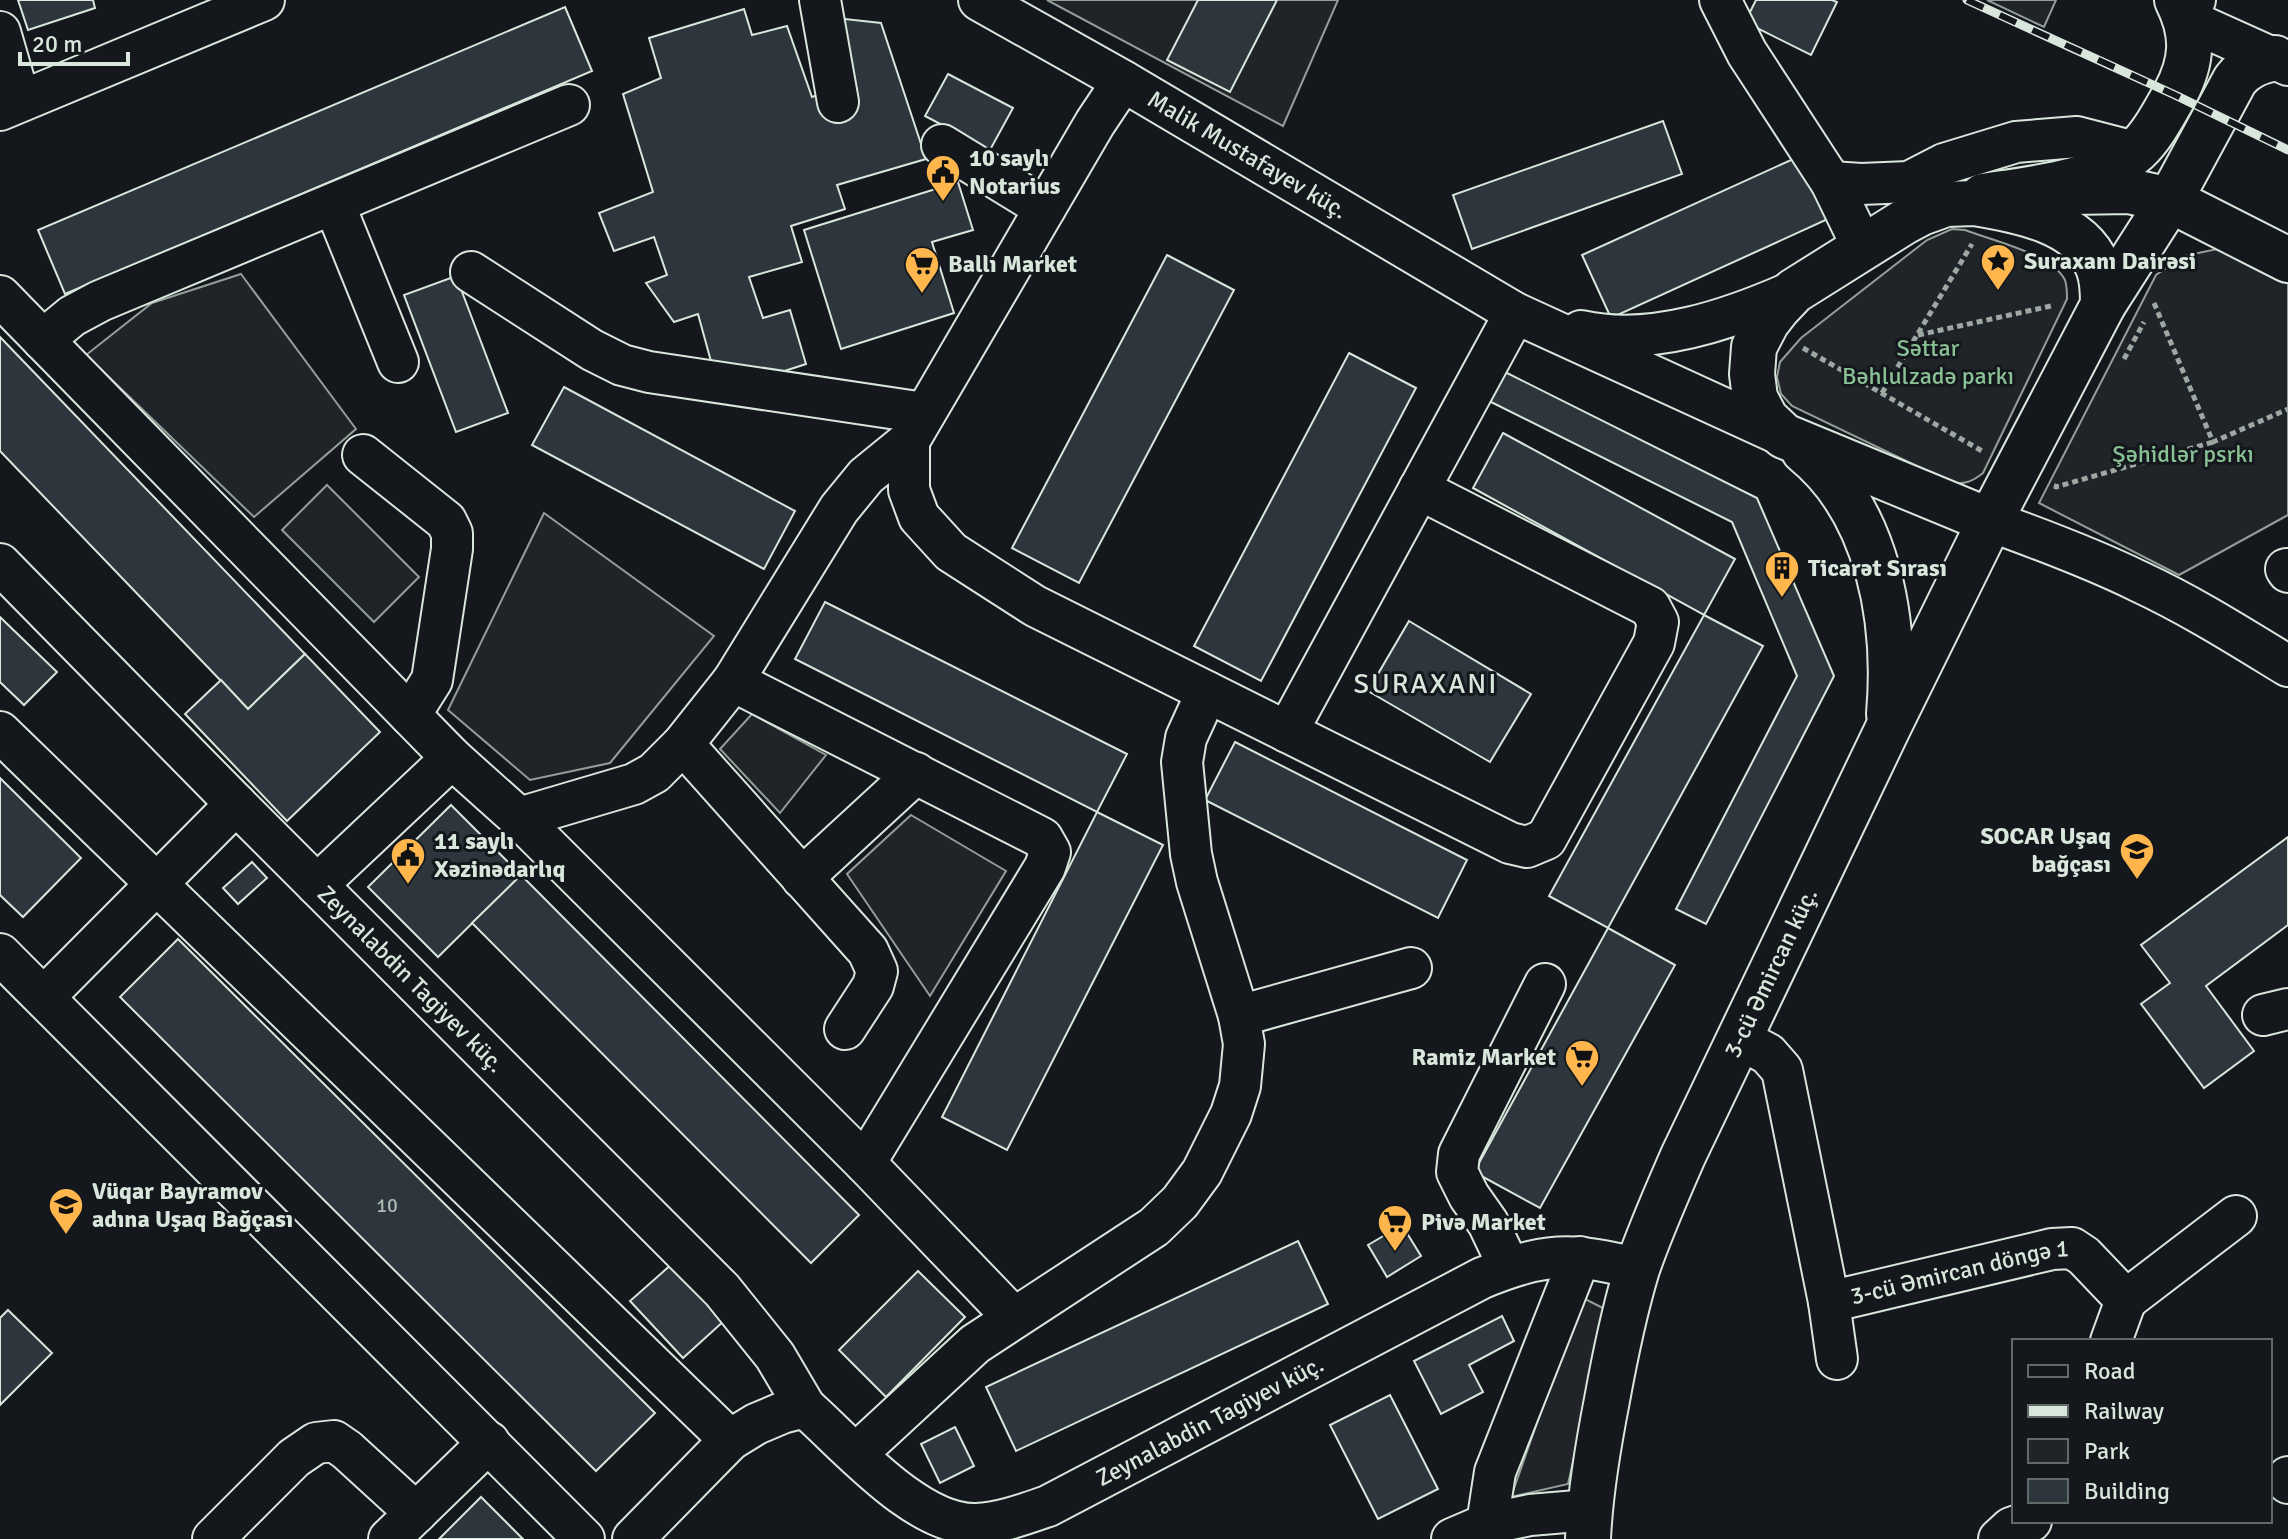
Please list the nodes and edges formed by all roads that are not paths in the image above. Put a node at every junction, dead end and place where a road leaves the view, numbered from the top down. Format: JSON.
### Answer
{"nodes":[{"id":1,"x":264,"y":0,"type":"edge"},
{"id":2,"x":820,"y":0,"type":"edge"},
{"id":3,"x":979,"y":0,"type":"edge"},
{"id":4,"x":1720,"y":0,"type":"edge"},
{"id":5,"x":2146,"y":0,"type":"edge"},
{"id":6,"x":2186,"y":6,"type":"edge"},
{"id":7,"x":0,"y":32,"type":"edge"},
{"id":8,"x":2282,"y":62,"type":"edge"},
{"id":9,"x":1123,"y":81,"type":"junction"},
{"id":10,"x":838,"y":102,"type":"dead end"},
{"id":11,"x":569,"y":105,"type":"dead end"},
{"id":12,"x":10,"y":106,"type":"edge"},
{"id":13,"x":942,"y":145,"type":"dead end"},
{"id":14,"x":2135,"y":152,"type":"junction"},
{"id":15,"x":1831,"y":182,"type":"junction"},
{"id":16,"x":2170,"y":200,"type":"junction"},
{"id":17,"x":334,"y":204,"type":"junction"},
{"id":18,"x":1946,"y":204,"type":"junction"},
{"id":19,"x":1045,"y":208,"type":"junction"},
{"id":20,"x":1863,"y":248,"type":"junction"},
{"id":21,"x":2288,"y":260,"type":"edge"},
{"id":22,"x":471,"y":272,"type":"dead end"},
{"id":23,"x":1794,"y":291,"type":"junction"},
{"id":24,"x":0,"y":296,"type":"edge"},
{"id":25,"x":2103,"y":305,"type":"junction"},
{"id":26,"x":1515,"y":313,"type":"junction"},
{"id":27,"x":43,"y":340,"type":"junction"},
{"id":28,"x":398,"y":362,"type":"dead end"},
{"id":29,"x":916,"y":427,"type":"junction"},
{"id":30,"x":1784,"y":436,"type":"junction"},
{"id":31,"x":363,"y":455,"type":"dead end"},
{"id":32,"x":1419,"y":489,"type":"junction"},
{"id":33,"x":1990,"y":521,"type":"junction"},
{"id":34,"x":0,"y":564,"type":"edge"},
{"id":35,"x":2288,"y":666,"type":"edge"},
{"id":36,"x":733,"y":681,"type":"junction"},
{"id":37,"x":1207,"y":692,"type":"junction"},
{"id":38,"x":410,"y":715,"type":"junction"},
{"id":39,"x":1888,"y":728,"type":"junction"},
{"id":40,"x":0,"y":732,"type":"edge"},
{"id":41,"x":1287,"y":732,"type":"junction"},
{"id":42,"x":683,"y":744,"type":"junction"},
{"id":43,"x":452,"y":758,"type":"junction"},
{"id":44,"x":916,"y":773,"type":"junction"},
{"id":45,"x":236,"y":804,"type":"junction"},
{"id":46,"x":519,"y":818,"type":"junction"},
{"id":47,"x":802,"y":878,"type":"junction"},
{"id":48,"x":157,"y":884,"type":"junction"},
{"id":49,"x":317,"y":885,"type":"junction"},
{"id":50,"x":0,"y":954,"type":"edge"},
{"id":51,"x":1411,"y":968,"type":"dead end"},
{"id":52,"x":1545,"y":984,"type":"dead end"},
{"id":53,"x":44,"y":997,"type":"junction"},
{"id":54,"x":1239,"y":1016,"type":"junction"},
{"id":55,"x":845,"y":1029,"type":"dead end"},
{"id":56,"x":1740,"y":1039,"type":"junction"},
{"id":57,"x":865,"y":1163,"type":"junction"},
{"id":58,"x":2236,"y":1216,"type":"dead end"},
{"id":59,"x":1580,"y":1257,"type":"junction"},
{"id":60,"x":1509,"y":1267,"type":"junction"},
{"id":61,"x":1638,"y":1268,"type":"junction"},
{"id":62,"x":2126,"y":1300,"type":"junction"},
{"id":63,"x":1829,"y":1302,"type":"junction"},
{"id":64,"x":1014,"y":1318,"type":"junction"},
{"id":65,"x":2112,"y":1339,"type":"edge"},
{"id":66,"x":1837,"y":1359,"type":"dead end"},
{"id":67,"x":805,"y":1407,"type":"junction"},
{"id":68,"x":730,"y":1440,"type":"junction"},
{"id":69,"x":489,"y":1442,"type":"junction"},
{"id":70,"x":856,"y":1454,"type":"junction"},
{"id":71,"x":2025,"y":1523,"type":"edge"},
{"id":72,"x":1588,"y":1524,"type":"edge"},
{"id":73,"x":402,"y":1526,"type":"edge"},
{"id":74,"x":971,"y":1532,"type":"edge"},
{"id":75,"x":1470,"y":1532,"type":"edge"},
{"id":76,"x":213,"y":1539,"type":"edge"},
{"id":77,"x":584,"y":1539,"type":"edge"},
{"id":78,"x":633,"y":1539,"type":"edge"},
{"id":79,"x":1999,"y":1539,"type":"edge"}],
"edges":[{"from":1,"to":12,"type":"street"},
{"from":2,"to":10,"type":"street"},
{"from":3,"to":9,"type":"street","name":"Malik Mustafayev küç."},
{"from":4,"to":15,"type":"street"},
{"from":5,"to":6,"type":"main road"},
{"from":6,"to":8,"type":"street"},
{"from":6,"to":14,"type":"main road"},
{"from":7,"to":12,"type":"street"},
{"from":8,"to":16,"type":"main road"},
{"from":9,"to":19,"type":"street"},
{"from":9,"to":26,"type":"street","name":"Malik Mustafayev küç."},
{"from":11,"to":17,"type":"street"},
{"from":13,"to":19,"type":"street"},
{"from":14,"to":15,"type":"street"},
{"from":14,"to":18,"type":"main road"},
{"from":15,"to":20,"type":"street"},
{"from":16,"to":18,"type":"main road"},
{"from":16,"to":21,"type":"main road"},
{"from":16,"to":25,"type":"main road"},
{"from":17,"to":27,"type":"street"},
{"from":17,"to":28,"type":"street"},
{"from":18,"to":20,"type":"main road","name":"3-cü Əmircan küç."},
{"from":18,"to":25,"type":"main road"},
{"from":19,"to":29,"type":"street"},
{"from":20,"to":23,"type":"main road","name":"3-cü Əmircan küç."},
{"from":22,"to":29,"type":"street"},
{"from":23,"to":26,"type":"street"},
{"from":23,"to":30,"type":"main road","name":"3-cü Əmircan küç."},
{"from":24,"to":27,"type":"street"},
{"from":25,"to":33,"type":"main road"},
{"from":26,"to":30,"type":"street"},
{"from":26,"to":32,"type":"street"},
{"from":27,"to":38,"type":"street"},
{"from":29,"to":36,"type":"street"},
{"from":29,"to":37,"type":"street"},
{"from":30,"to":33,"type":"main road"},
{"from":30,"to":39,"type":"main road","name":"3-cü Əmircan küç."},
{"from":31,"to":38,"type":"street"},
{"from":32,"to":41,"type":"street"},
{"from":32,"to":41,"type":"street"},
{"from":33,"to":35,"type":"street"},
{"from":33,"to":39,"type":"main road"},
{"from":34,"to":45,"type":"street","name":"Zeynalabdin Tagiyev küç."},
{"from":36,"to":42,"type":"street"},
{"from":36,"to":44,"type":"street"},
{"from":37,"to":41,"type":"street"},
{"from":37,"to":54,"type":"street"},
{"from":38,"to":43,"type":"street"},
{"from":39,"to":56,"type":"main road","name":"3-cü Əmircan küç."},
{"from":40,"to":48,"type":"street"},
{"from":42,"to":46,"type":"street"},
{"from":42,"to":47,"type":"street"},
{"from":43,"to":46,"type":"street"},
{"from":43,"to":49,"type":"street"},
{"from":44,"to":47,"type":"street"},
{"from":44,"to":57,"type":"street"},
{"from":45,"to":48,"type":"street"},
{"from":45,"to":49,"type":"street","name":"Zeynalabdin Tagiyev küç."},
{"from":46,"to":57,"type":"street"},
{"from":47,"to":55,"type":"street"},
{"from":48,"to":53,"type":"street"},
{"from":48,"to":68,"type":"street"},
{"from":49,"to":67,"type":"street","name":"Zeynalabdin Tagiyev küç."},
{"from":50,"to":53,"type":"street"},
{"from":51,"to":54,"type":"street"},
{"from":52,"to":60,"type":"street"},
{"from":53,"to":69,"type":"street"},
{"from":54,"to":64,"type":"street"},
{"from":56,"to":61,"type":"main road","name":"3-cü Əmircan küç."},
{"from":56,"to":63,"type":"street","name":"3-cü Əmircan döngə 1"},
{"from":57,"to":64,"type":"street"},
{"from":58,"to":62,"type":"street"},
{"from":59,"to":60,"type":"street","name":"Zeynalabdin Tagiyev küç."},
{"from":59,"to":61,"type":"street","name":"Zeynalabdin Tagiyev küç."},
{"from":59,"to":75,"type":"street"},
{"from":60,"to":74,"type":"street","name":"Zeynalabdin Tagiyev küç."},
{"from":61,"to":72,"type":"main road","name":"3-cü Əmircan küç."},
{"from":62,"to":63,"type":"street","name":"3-cü Əmircan döngə 1"},
{"from":62,"to":65,"type":"street"},
{"from":63,"to":66,"type":"street"},
{"from":64,"to":70,"type":"street"},
{"from":67,"to":68,"type":"street"},
{"from":67,"to":70,"type":"street","name":"Zeynalabdin Tagiyev küç."},
{"from":68,"to":78,"type":"street"},
{"from":69,"to":73,"type":"street"},
{"from":69,"to":77,"type":"street"},
{"from":70,"to":74,"type":"street","name":"Zeynalabdin Tagiyev küç."},
{"from":71,"to":79,"type":"street"},
{"from":72,"to":75,"type":"street"},
{"from":73,"to":76,"type":"street"}]}
